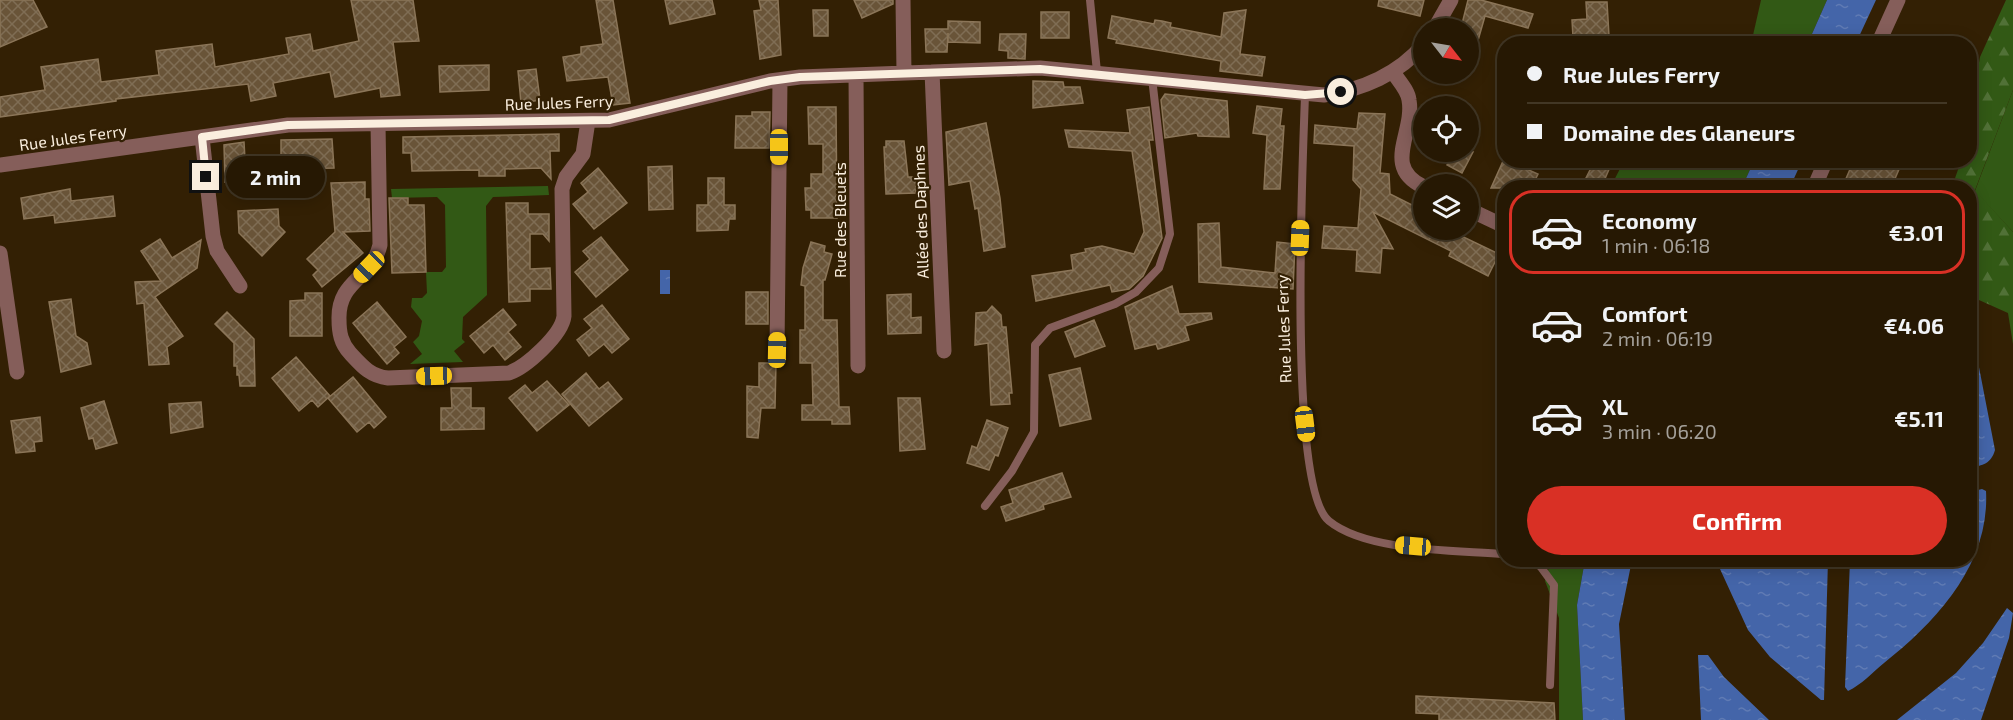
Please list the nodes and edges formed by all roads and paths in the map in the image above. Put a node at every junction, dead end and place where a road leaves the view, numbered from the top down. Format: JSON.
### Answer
{"nodes":[{"id":1,"x":903,"y":0,"type":"edge"},
{"id":2,"x":1090,"y":0,"type":"edge"},
{"id":3,"x":1450,"y":0,"type":"edge"},
{"id":4,"x":1898,"y":0,"type":"edge"},
{"id":5,"x":1440,"y":18,"type":"edge"},
{"id":6,"x":1882,"y":36,"type":"edge"},
{"id":7,"x":1413,"y":54,"type":"edge"},
{"id":8,"x":932,"y":72,"type":"junction"},
{"id":9,"x":1097,"y":72,"type":"junction"},
{"id":10,"x":1393,"y":72,"type":"junction"},
{"id":11,"x":904,"y":73,"type":"junction"},
{"id":12,"x":856,"y":75,"type":"junction"},
{"id":13,"x":1152,"y":78,"type":"junction"},
{"id":14,"x":780,"y":80,"type":"junction"},
{"id":15,"x":1305,"y":95,"type":"junction"},
{"id":16,"x":588,"y":120,"type":"junction"},
{"id":17,"x":378,"y":124,"type":"junction"},
{"id":18,"x":202,"y":137,"type":"junction"},
{"id":19,"x":0,"y":165,"type":"edge"},
{"id":20,"x":1413,"y":182,"type":"edge"},
{"id":21,"x":1479,"y":214,"type":"edge"},
{"id":22,"x":1497,"y":223,"type":"edge"},
{"id":23,"x":0,"y":253,"type":"edge"},
{"id":24,"x":240,"y":286,"type":"dead end"},
{"id":25,"x":777,"y":350,"type":"dead end"},
{"id":26,"x":944,"y":351,"type":"dead end"},
{"id":27,"x":858,"y":366,"type":"dead end"},
{"id":28,"x":17,"y":372,"type":"dead end"},
{"id":29,"x":986,"y":506,"type":"dead end"},
{"id":30,"x":1497,"y":553,"type":"edge"},
{"id":31,"x":1541,"y":567,"type":"edge"},
{"id":32,"x":1550,"y":685,"type":"dead end"}],
"edges":[{"from":1,"to":11,"type":"street"},
{"from":2,"to":9,"type":"lane"},
{"from":3,"to":5,"type":"street"},
{"from":4,"to":6,"type":"street"},
{"from":7,"to":10,"type":"street","name":"Rue Jules Ferry"},
{"from":8,"to":9,"type":"street","name":"Rue Jules Ferry"},
{"from":8,"to":11,"type":"street","name":"Rue Jules Ferry"},
{"from":8,"to":26,"type":"street","name":"Allée des Daphnes"},
{"from":9,"to":13,"type":"street","name":"Rue Jules Ferry"},
{"from":10,"to":15,"type":"street","name":"Rue Jules Ferry"},
{"from":10,"to":20,"type":"street"},
{"from":11,"to":12,"type":"street","name":"Rue Jules Ferry"},
{"from":12,"to":14,"type":"street","name":"Rue Jules Ferry"},
{"from":12,"to":27,"type":"street","name":"Rue des Bleuets"},
{"from":13,"to":15,"type":"street","name":"Rue Jules Ferry"},
{"from":13,"to":29,"type":"lane"},
{"from":14,"to":16,"type":"street","name":"Rue Jules Ferry"},
{"from":14,"to":25,"type":"street"},
{"from":15,"to":30,"type":"lane","name":"Rue Jules Ferry"},
{"from":16,"to":17,"type":"street","name":"Rue Jules Ferry"},
{"from":16,"to":17,"type":"street"},
{"from":17,"to":18,"type":"street","name":"Rue Jules Ferry"},
{"from":18,"to":19,"type":"street","name":"Rue Jules Ferry"},
{"from":18,"to":24,"type":"street"},
{"from":21,"to":22,"type":"street"},
{"from":23,"to":28,"type":"street"},
{"from":31,"to":32,"type":"lane"}]}
